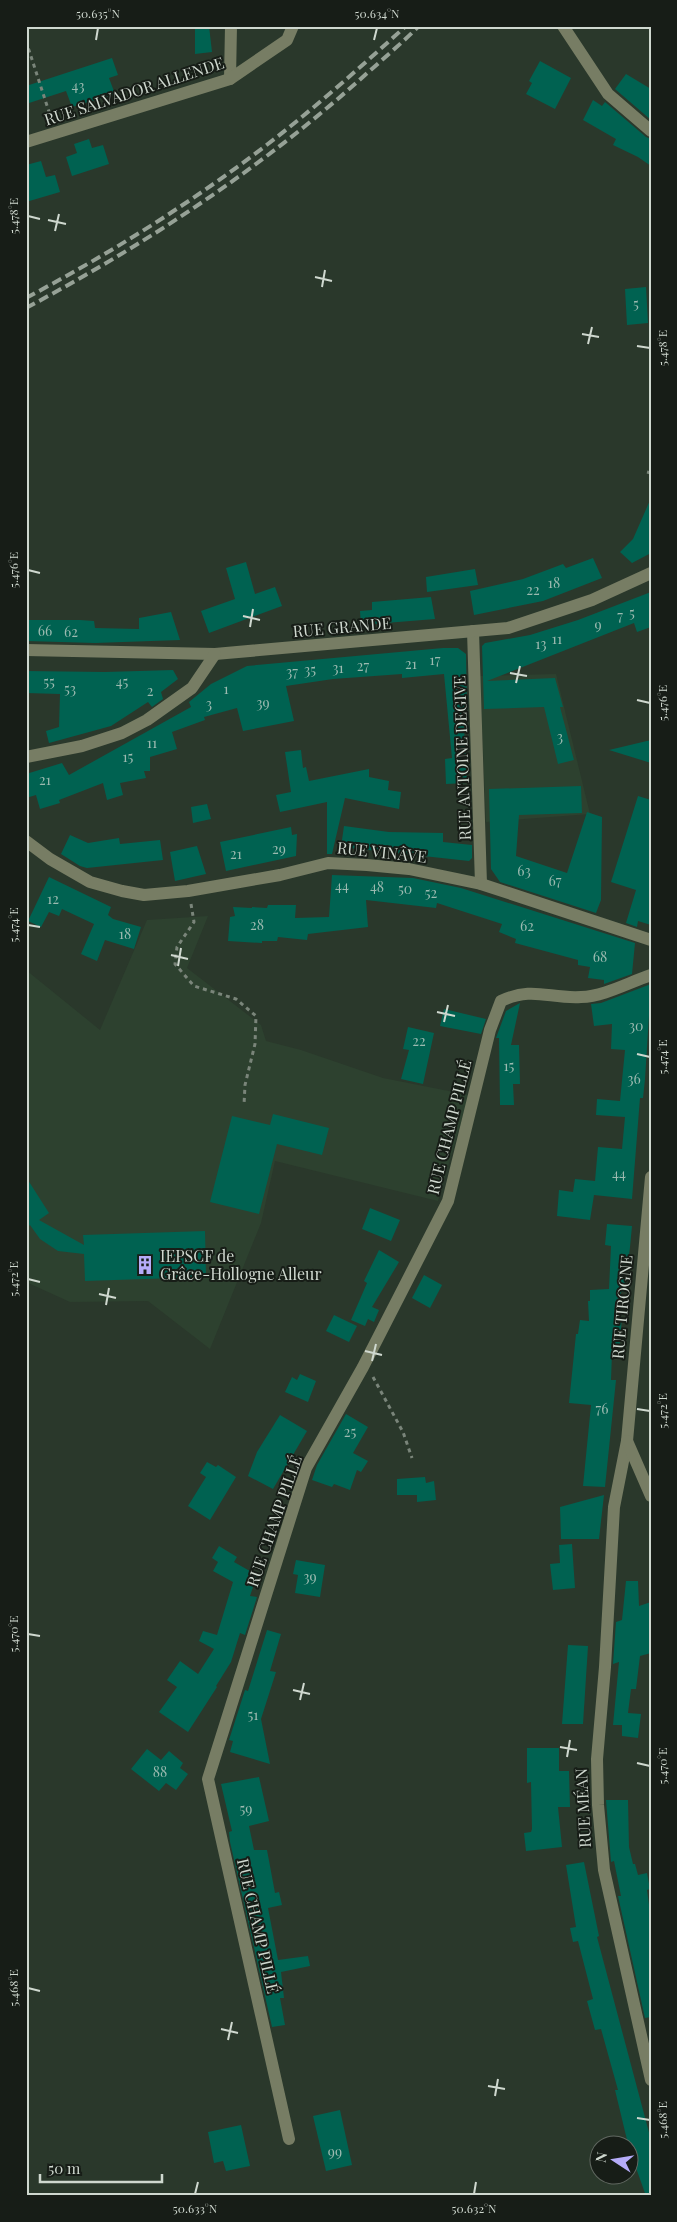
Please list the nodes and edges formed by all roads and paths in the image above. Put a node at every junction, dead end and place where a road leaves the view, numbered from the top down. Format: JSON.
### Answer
{"nodes":[{"id":1,"x":231,"y":26,"type":"edge"},
{"id":2,"x":293,"y":26,"type":"edge"},
{"id":3,"x":563,"y":26,"type":"edge"},
{"id":4,"x":26,"y":41,"type":"edge"},
{"id":5,"x":28,"y":49,"type":"edge"},
{"id":6,"x":230,"y":79,"type":"junction"},
{"id":7,"x":651,"y":131,"type":"edge"},
{"id":8,"x":56,"y":133,"type":"junction"},
{"id":9,"x":26,"y":142,"type":"edge"},
{"id":10,"x":651,"y":574,"type":"edge"},
{"id":11,"x":472,"y":631,"type":"junction"},
{"id":12,"x":26,"y":650,"type":"edge"},
{"id":13,"x":216,"y":654,"type":"junction"},
{"id":14,"x":26,"y":757,"type":"edge"},
{"id":15,"x":26,"y":841,"type":"edge"},
{"id":16,"x":481,"y":884,"type":"junction"},
{"id":17,"x":188,"y":891,"type":"junction"},
{"id":18,"x":651,"y":940,"type":"edge"},
{"id":19,"x":651,"y":975,"type":"edge"},
{"id":20,"x":244,"y":1105,"type":"dead end"},
{"id":21,"x":651,"y":1177,"type":"edge"},
{"id":22,"x":363,"y":1367,"type":"junction"},
{"id":23,"x":627,"y":1441,"type":"junction"},
{"id":24,"x":412,"y":1458,"type":"dead end"},
{"id":25,"x":651,"y":1496,"type":"edge"},
{"id":26,"x":651,"y":2080,"type":"edge"},
{"id":27,"x":289,"y":2139,"type":"dead end"}],
"edges":[{"from":1,"to":6,"type":"street"},
{"from":2,"to":6,"type":"street","name":"RUE SALVADOR ALLENDE"},
{"from":3,"to":7,"type":"street"},
{"from":4,"to":5,"type":"path"},
{"from":5,"to":8,"type":"path"},
{"from":6,"to":8,"type":"street","name":"RUE SALVADOR ALLENDE"},
{"from":8,"to":9,"type":"street","name":"RUE SALVADOR ALLENDE"},
{"from":10,"to":11,"type":"street","name":"RUE GRANDE"},
{"from":11,"to":13,"type":"street","name":"RUE GRANDE"},
{"from":11,"to":16,"type":"street","name":"RUE ANTOINE DEGIVE"},
{"from":12,"to":13,"type":"street","name":"RUE GRANDE"},
{"from":13,"to":14,"type":"street"},
{"from":15,"to":17,"type":"street","name":"RUE VINÂVE"},
{"from":16,"to":17,"type":"street","name":"RUE VINÂVE"},
{"from":16,"to":18,"type":"street","name":"RUE VINÂVE"},
{"from":17,"to":20,"type":"path"},
{"from":19,"to":22,"type":"street","name":"RUE CHAMP PILLÉ"},
{"from":21,"to":23,"type":"street","name":"RUE TIROGNE"},
{"from":22,"to":24,"type":"path"},
{"from":22,"to":27,"type":"street","name":"RUE CHAMP PILLÉ"},
{"from":23,"to":25,"type":"street"},
{"from":23,"to":26,"type":"street","name":"RUE MÉAN"}]}
